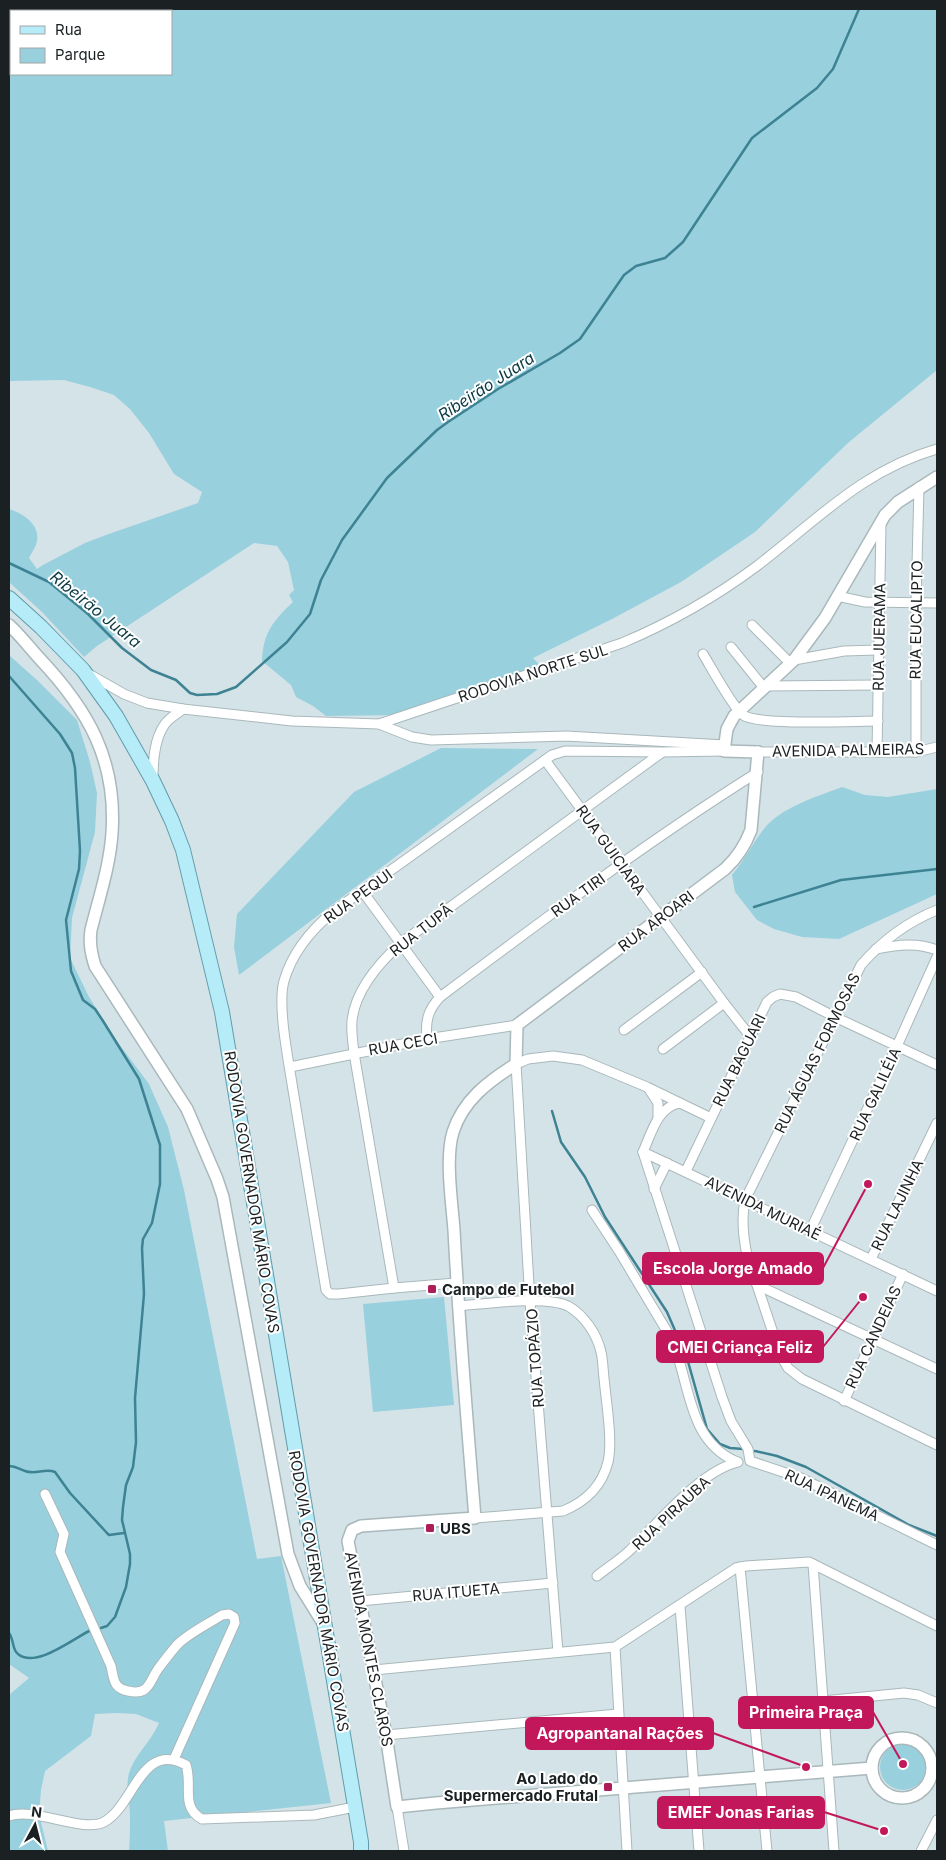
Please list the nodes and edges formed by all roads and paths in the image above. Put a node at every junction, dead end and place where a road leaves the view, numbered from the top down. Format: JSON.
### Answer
{"nodes":[{"id":1,"x":937,"y":449,"type":"edge"},
{"id":2,"x":937,"y":477,"type":"edge"},
{"id":3,"x":919,"y":487,"type":"junction"},
{"id":4,"x":881,"y":522,"type":"junction"},
{"id":5,"x":837,"y":596,"type":"junction"},
{"id":6,"x":9,"y":598,"type":"edge"},
{"id":7,"x":879,"y":603,"type":"junction"},
{"id":8,"x":916,"y":603,"type":"junction"},
{"id":9,"x":937,"y":603,"type":"edge"},
{"id":10,"x":9,"y":625,"type":"edge"},
{"id":11,"x":752,"y":625,"type":"dead end"},
{"id":12,"x":731,"y":647,"type":"dead end"},
{"id":13,"x":878,"y":650,"type":"junction"},
{"id":14,"x":703,"y":654,"type":"dead end"},
{"id":15,"x":792,"y":661,"type":"junction"},
{"id":16,"x":83,"y":670,"type":"junction"},
{"id":17,"x":878,"y":685,"type":"junction"},
{"id":18,"x":765,"y":687,"type":"junction"},
{"id":19,"x":183,"y":709,"type":"junction"},
{"id":20,"x":738,"y":710,"type":"junction"},
{"id":21,"x":878,"y":721,"type":"junction"},
{"id":22,"x":378,"y":724,"type":"junction"},
{"id":23,"x":937,"y":747,"type":"edge"},
{"id":24,"x":725,"y":748,"type":"junction"},
{"id":25,"x":736,"y":751,"type":"junction"},
{"id":26,"x":662,"y":752,"type":"junction"},
{"id":27,"x":758,"y":752,"type":"junction"},
{"id":28,"x":877,"y":752,"type":"junction"},
{"id":29,"x":916,"y":752,"type":"junction"},
{"id":30,"x":545,"y":760,"type":"junction"},
{"id":31,"x":758,"y":772,"type":"junction"},
{"id":32,"x":153,"y":781,"type":"junction"},
{"id":33,"x":582,"y":810,"type":"junction"},
{"id":34,"x":621,"y":865,"type":"junction"},
{"id":35,"x":363,"y":892,"type":"junction"},
{"id":36,"x":937,"y":910,"type":"edge"},
{"id":37,"x":661,"y":917,"type":"junction"},
{"id":38,"x":401,"y":943,"type":"junction"},
{"id":39,"x":874,"y":950,"type":"junction"},
{"id":40,"x":937,"y":950,"type":"edge"},
{"id":41,"x":937,"y":957,"type":"edge"},
{"id":42,"x":702,"y":972,"type":"junction"},
{"id":43,"x":440,"y":997,"type":"junction"},
{"id":44,"x":724,"y":1004,"type":"junction"},
{"id":45,"x":835,"y":1018,"type":"junction"},
{"id":46,"x":517,"y":1025,"type":"junction"},
{"id":47,"x":624,"y":1030,"type":"dead end"},
{"id":48,"x":750,"y":1036,"type":"junction"},
{"id":49,"x":427,"y":1039,"type":"junction"},
{"id":50,"x":897,"y":1046,"type":"junction"},
{"id":51,"x":663,"y":1049,"type":"dead end"},
{"id":52,"x":354,"y":1053,"type":"junction"},
{"id":53,"x":516,"y":1064,"type":"junction"},
{"id":54,"x":937,"y":1066,"type":"edge"},
{"id":55,"x":290,"y":1067,"type":"junction"},
{"id":56,"x":647,"y":1087,"type":"junction"},
{"id":57,"x":680,"y":1103,"type":"junction"},
{"id":58,"x":711,"y":1118,"type":"junction"},
{"id":59,"x":658,"y":1119,"type":"junction"},
{"id":60,"x":937,"y":1123,"type":"edge"},
{"id":61,"x":643,"y":1152,"type":"junction"},
{"id":62,"x":667,"y":1163,"type":"junction"},
{"id":63,"x":686,"y":1171,"type":"junction"},
{"id":64,"x":654,"y":1189,"type":"junction"},
{"id":65,"x":745,"y":1200,"type":"junction"},
{"id":66,"x":592,"y":1210,"type":"dead end"},
{"id":67,"x":810,"y":1231,"type":"junction"},
{"id":68,"x":871,"y":1259,"type":"junction"},
{"id":69,"x":903,"y":1274,"type":"junction"},
{"id":70,"x":456,"y":1283,"type":"junction"},
{"id":71,"x":757,"y":1285,"type":"junction"},
{"id":72,"x":936,"y":1287,"type":"edge"},
{"id":73,"x":394,"y":1288,"type":"junction"},
{"id":74,"x":530,"y":1302,"type":"junction"},
{"id":75,"x":458,"y":1306,"type":"junction"},
{"id":76,"x":872,"y":1338,"type":"junction"},
{"id":77,"x":937,"y":1369,"type":"edge"},
{"id":78,"x":844,"y":1401,"type":"junction"},
{"id":79,"x":937,"y":1445,"type":"edge"},
{"id":80,"x":750,"y":1461,"type":"junction"},
{"id":81,"x":737,"y":1462,"type":"junction"},
{"id":82,"x":45,"y":1494,"type":"dead end"},
{"id":83,"x":546,"y":1513,"type":"junction"},
{"id":84,"x":475,"y":1518,"type":"junction"},
{"id":85,"x":937,"y":1545,"type":"edge"},
{"id":86,"x":814,"y":1564,"type":"junction"},
{"id":87,"x":740,"y":1567,"type":"junction"},
{"id":88,"x":597,"y":1576,"type":"dead end"},
{"id":89,"x":553,"y":1583,"type":"junction"},
{"id":90,"x":360,"y":1601,"type":"junction"},
{"id":91,"x":680,"y":1606,"type":"junction"},
{"id":92,"x":324,"y":1625,"type":"junction"},
{"id":93,"x":937,"y":1626,"type":"edge"},
{"id":94,"x":614,"y":1647,"type":"junction"},
{"id":95,"x":558,"y":1652,"type":"junction"},
{"id":96,"x":374,"y":1670,"type":"junction"},
{"id":97,"x":823,"y":1701,"type":"junction"},
{"id":98,"x":937,"y":1703,"type":"edge"},
{"id":99,"x":618,"y":1714,"type":"junction"},
{"id":100,"x":386,"y":1736,"type":"junction"},
{"id":101,"x":174,"y":1758,"type":"junction"},
{"id":102,"x":872,"y":1768,"type":"junction"},
{"id":103,"x":829,"y":1772,"type":"junction"},
{"id":104,"x":761,"y":1778,"type":"junction"},
{"id":105,"x":934,"y":1782,"type":"edge"},
{"id":106,"x":693,"y":1783,"type":"junction"},
{"id":107,"x":623,"y":1789,"type":"junction"},
{"id":108,"x":355,"y":1807,"type":"junction"},
{"id":109,"x":397,"y":1808,"type":"junction"},
{"id":110,"x":9,"y":1816,"type":"edge"},
{"id":111,"x":937,"y":1820,"type":"edge"},
{"id":112,"x":362,"y":1848,"type":"edge"},
{"id":113,"x":404,"y":1851,"type":"edge"},
{"id":114,"x":627,"y":1851,"type":"edge"},
{"id":115,"x":699,"y":1851,"type":"edge"},
{"id":116,"x":767,"y":1851,"type":"edge"},
{"id":117,"x":834,"y":1851,"type":"edge"},
{"id":118,"x":921,"y":1851,"type":"edge"}],
"edges":[{"from":1,"to":22,"type":"street","name":"RODOVIA NORTE SUL"},
{"from":2,"to":3,"type":"street"},
{"from":3,"to":4,"type":"street"},
{"from":3,"to":8,"type":"street","name":"RUA EUCALIPTO"},
{"from":4,"to":5,"type":"street"},
{"from":4,"to":7,"type":"street","name":"RUA JUERAMA"},
{"from":5,"to":7,"type":"street"},
{"from":5,"to":15,"type":"street"},
{"from":6,"to":16,"type":"main road","name":"RODOVIA GOVERNADOR MÁRIO COVAS"},
{"from":7,"to":8,"type":"street"},
{"from":7,"to":13,"type":"street","name":"RUA JUERAMA"},
{"from":8,"to":9,"type":"street"},
{"from":8,"to":29,"type":"street","name":"RUA EUCALIPTO"},
{"from":10,"to":92,"type":"street"},
{"from":11,"to":15,"type":"street"},
{"from":12,"to":18,"type":"street"},
{"from":13,"to":15,"type":"street"},
{"from":13,"to":17,"type":"street","name":"RUA JUERAMA"},
{"from":14,"to":20,"type":"street"},
{"from":15,"to":18,"type":"street"},
{"from":16,"to":19,"type":"street","name":"RODOVIA NORTE SUL"},
{"from":16,"to":32,"type":"main road","name":"RODOVIA GOVERNADOR MÁRIO COVAS"},
{"from":17,"to":18,"type":"street"},
{"from":17,"to":21,"type":"street","name":"RUA JUERAMA"},
{"from":18,"to":20,"type":"street"},
{"from":19,"to":22,"type":"street","name":"RODOVIA NORTE SUL"},
{"from":19,"to":32,"type":"street"},
{"from":20,"to":21,"type":"street"},
{"from":20,"to":24,"type":"street"},
{"from":21,"to":28,"type":"street","name":"RUA JUERAMA"},
{"from":22,"to":24,"type":"street"},
{"from":23,"to":29,"type":"street","name":"AVENIDA PALMEIRAS"},
{"from":24,"to":25,"type":"street"},
{"from":24,"to":26,"type":"street","name":"RUA PEQUI"},
{"from":24,"to":27,"type":"street"},
{"from":25,"to":27,"type":"street"},
{"from":25,"to":31,"type":"street"},
{"from":26,"to":30,"type":"street","name":"RUA PEQUI"},
{"from":26,"to":33,"type":"street","name":"RUA TUPÃ"},
{"from":27,"to":28,"type":"street","name":"AVENIDA PALMEIRAS"},
{"from":27,"to":31,"type":"street","name":"RUA AROARI"},
{"from":28,"to":29,"type":"street","name":"AVENIDA PALMEIRAS"},
{"from":30,"to":33,"type":"street","name":"RUA GUICIARA"},
{"from":30,"to":35,"type":"street","name":"RUA PEQUI"},
{"from":31,"to":34,"type":"street","name":"RUA TIRI"},
{"from":31,"to":37,"type":"street","name":"RUA AROARI"},
{"from":32,"to":92,"type":"main road","name":"RODOVIA GOVERNADOR MÁRIO COVAS"},
{"from":33,"to":34,"type":"street","name":"RUA GUICIARA"},
{"from":33,"to":38,"type":"street","name":"RUA TUPÃ"},
{"from":34,"to":37,"type":"street","name":"RUA GUICIARA"},
{"from":34,"to":43,"type":"street","name":"RUA TIRI"},
{"from":35,"to":38,"type":"street"},
{"from":35,"to":55,"type":"street","name":"RUA PEQUI"},
{"from":36,"to":39,"type":"street","name":"RUA ÁGUAS FORMOSAS"},
{"from":37,"to":42,"type":"street","name":"RUA GUICIARA"},
{"from":37,"to":46,"type":"street","name":"RUA AROARI"},
{"from":38,"to":43,"type":"street"},
{"from":38,"to":52,"type":"street","name":"RUA TUPÃ"},
{"from":39,"to":40,"type":"street"},
{"from":39,"to":45,"type":"street","name":"RUA ÁGUAS FORMOSAS"},
{"from":41,"to":50,"type":"street","name":"RUA GALILÉIA"},
{"from":42,"to":44,"type":"street","name":"RUA GUICIARA"},
{"from":42,"to":47,"type":"street"},
{"from":43,"to":49,"type":"street","name":"RUA TIRI"},
{"from":44,"to":48,"type":"street","name":"RUA GUICIARA"},
{"from":44,"to":51,"type":"street"},
{"from":45,"to":48,"type":"street","name":"RUA BAGUARI"},
{"from":45,"to":50,"type":"street"},
{"from":45,"to":65,"type":"street","name":"RUA ÁGUAS FORMOSAS"},
{"from":46,"to":49,"type":"street","name":"RUA CECI"},
{"from":46,"to":53,"type":"street"},
{"from":48,"to":58,"type":"street","name":"RUA BAGUARI"},
{"from":49,"to":52,"type":"street","name":"RUA CECI"},
{"from":50,"to":54,"type":"street"},
{"from":50,"to":67,"type":"street","name":"RUA GALILÉIA"},
{"from":52,"to":55,"type":"street","name":"RUA CECI"},
{"from":52,"to":73,"type":"street","name":"RUA TUPÃ"},
{"from":53,"to":56,"type":"street"},
{"from":53,"to":70,"type":"street"},
{"from":53,"to":74,"type":"street","name":"RUA TOPÁZIO"},
{"from":55,"to":73,"type":"street","name":"RUA PEQUI"},
{"from":56,"to":57,"type":"street"},
{"from":56,"to":59,"type":"street"},
{"from":57,"to":58,"type":"street","name":"RUA BAGUARI"},
{"from":57,"to":59,"type":"street"},
{"from":58,"to":63,"type":"street","name":"RUA BAGUARI"},
{"from":59,"to":61,"type":"street"},
{"from":60,"to":68,"type":"street","name":"RUA LAJINHA"},
{"from":61,"to":62,"type":"street","name":"AVENIDA MURIAÉ"},
{"from":61,"to":64,"type":"street"},
{"from":62,"to":63,"type":"street","name":"AVENIDA MURIAÉ"},
{"from":62,"to":64,"type":"street"},
{"from":63,"to":65,"type":"street","name":"AVENIDA MURIAÉ"},
{"from":64,"to":80,"type":"street"},
{"from":65,"to":67,"type":"street","name":"AVENIDA MURIAÉ"},
{"from":65,"to":71,"type":"street"},
{"from":66,"to":81,"type":"street"},
{"from":67,"to":68,"type":"street","name":"AVENIDA MURIAÉ"},
{"from":68,"to":69,"type":"street","name":"AVENIDA MURIAÉ"},
{"from":69,"to":72,"type":"street","name":"AVENIDA MURIAÉ"},
{"from":69,"to":76,"type":"street","name":"RUA CANDEIAS"},
{"from":70,"to":73,"type":"street"},
{"from":70,"to":75,"type":"street"},
{"from":71,"to":76,"type":"street"},
{"from":71,"to":78,"type":"street"},
{"from":74,"to":75,"type":"street"},
{"from":74,"to":83,"type":"street","name":"RUA TOPÁZIO"},
{"from":74,"to":83,"type":"street"},
{"from":75,"to":84,"type":"street"},
{"from":76,"to":77,"type":"street"},
{"from":76,"to":78,"type":"street","name":"RUA CANDEIAS"},
{"from":78,"to":79,"type":"street"},
{"from":80,"to":81,"type":"street","name":"RUA PIRAÚBA"},
{"from":80,"to":85,"type":"street","name":"RUA IPANEMA"},
{"from":81,"to":88,"type":"street","name":"RUA PIRAÚBA"},
{"from":82,"to":101,"type":"street"},
{"from":83,"to":84,"type":"street"},
{"from":83,"to":89,"type":"street","name":"RUA TOPÁZIO"},
{"from":84,"to":90,"type":"street","name":"AVENIDA MONTES CLAROS"},
{"from":86,"to":87,"type":"street"},
{"from":86,"to":93,"type":"street"},
{"from":86,"to":97,"type":"street"},
{"from":87,"to":91,"type":"street"},
{"from":87,"to":104,"type":"street"},
{"from":89,"to":90,"type":"street","name":"RUA ITUETA"},
{"from":89,"to":95,"type":"street","name":"RUA TOPÁZIO"},
{"from":90,"to":96,"type":"street","name":"AVENIDA MONTES CLAROS"},
{"from":91,"to":94,"type":"street"},
{"from":91,"to":106,"type":"street"},
{"from":92,"to":108,"type":"main road","name":"RODOVIA GOVERNADOR MÁRIO COVAS"},
{"from":94,"to":95,"type":"street"},
{"from":94,"to":99,"type":"street"},
{"from":95,"to":96,"type":"street"},
{"from":96,"to":100,"type":"street","name":"AVENIDA MONTES CLAROS"},
{"from":97,"to":98,"type":"street"},
{"from":97,"to":103,"type":"street"},
{"from":99,"to":100,"type":"street"},
{"from":99,"to":107,"type":"street"},
{"from":100,"to":109,"type":"street","name":"AVENIDA MONTES CLAROS"},
{"from":101,"to":108,"type":"street"},
{"from":101,"to":110,"type":"street"},
{"from":102,"to":103,"type":"street"},
{"from":102,"to":105,"type":"street"},
{"from":102,"to":105,"type":"street"},
{"from":103,"to":104,"type":"street"},
{"from":103,"to":117,"type":"street"},
{"from":104,"to":106,"type":"street"},
{"from":104,"to":116,"type":"street"},
{"from":106,"to":107,"type":"street"},
{"from":106,"to":115,"type":"street"},
{"from":107,"to":109,"type":"street"},
{"from":107,"to":114,"type":"street"},
{"from":108,"to":112,"type":"main road","name":"RODOVIA GOVERNADOR MÁRIO COVAS"},
{"from":109,"to":113,"type":"street","name":"AVENIDA MONTES CLAROS"},
{"from":111,"to":118,"type":"street"}]}
